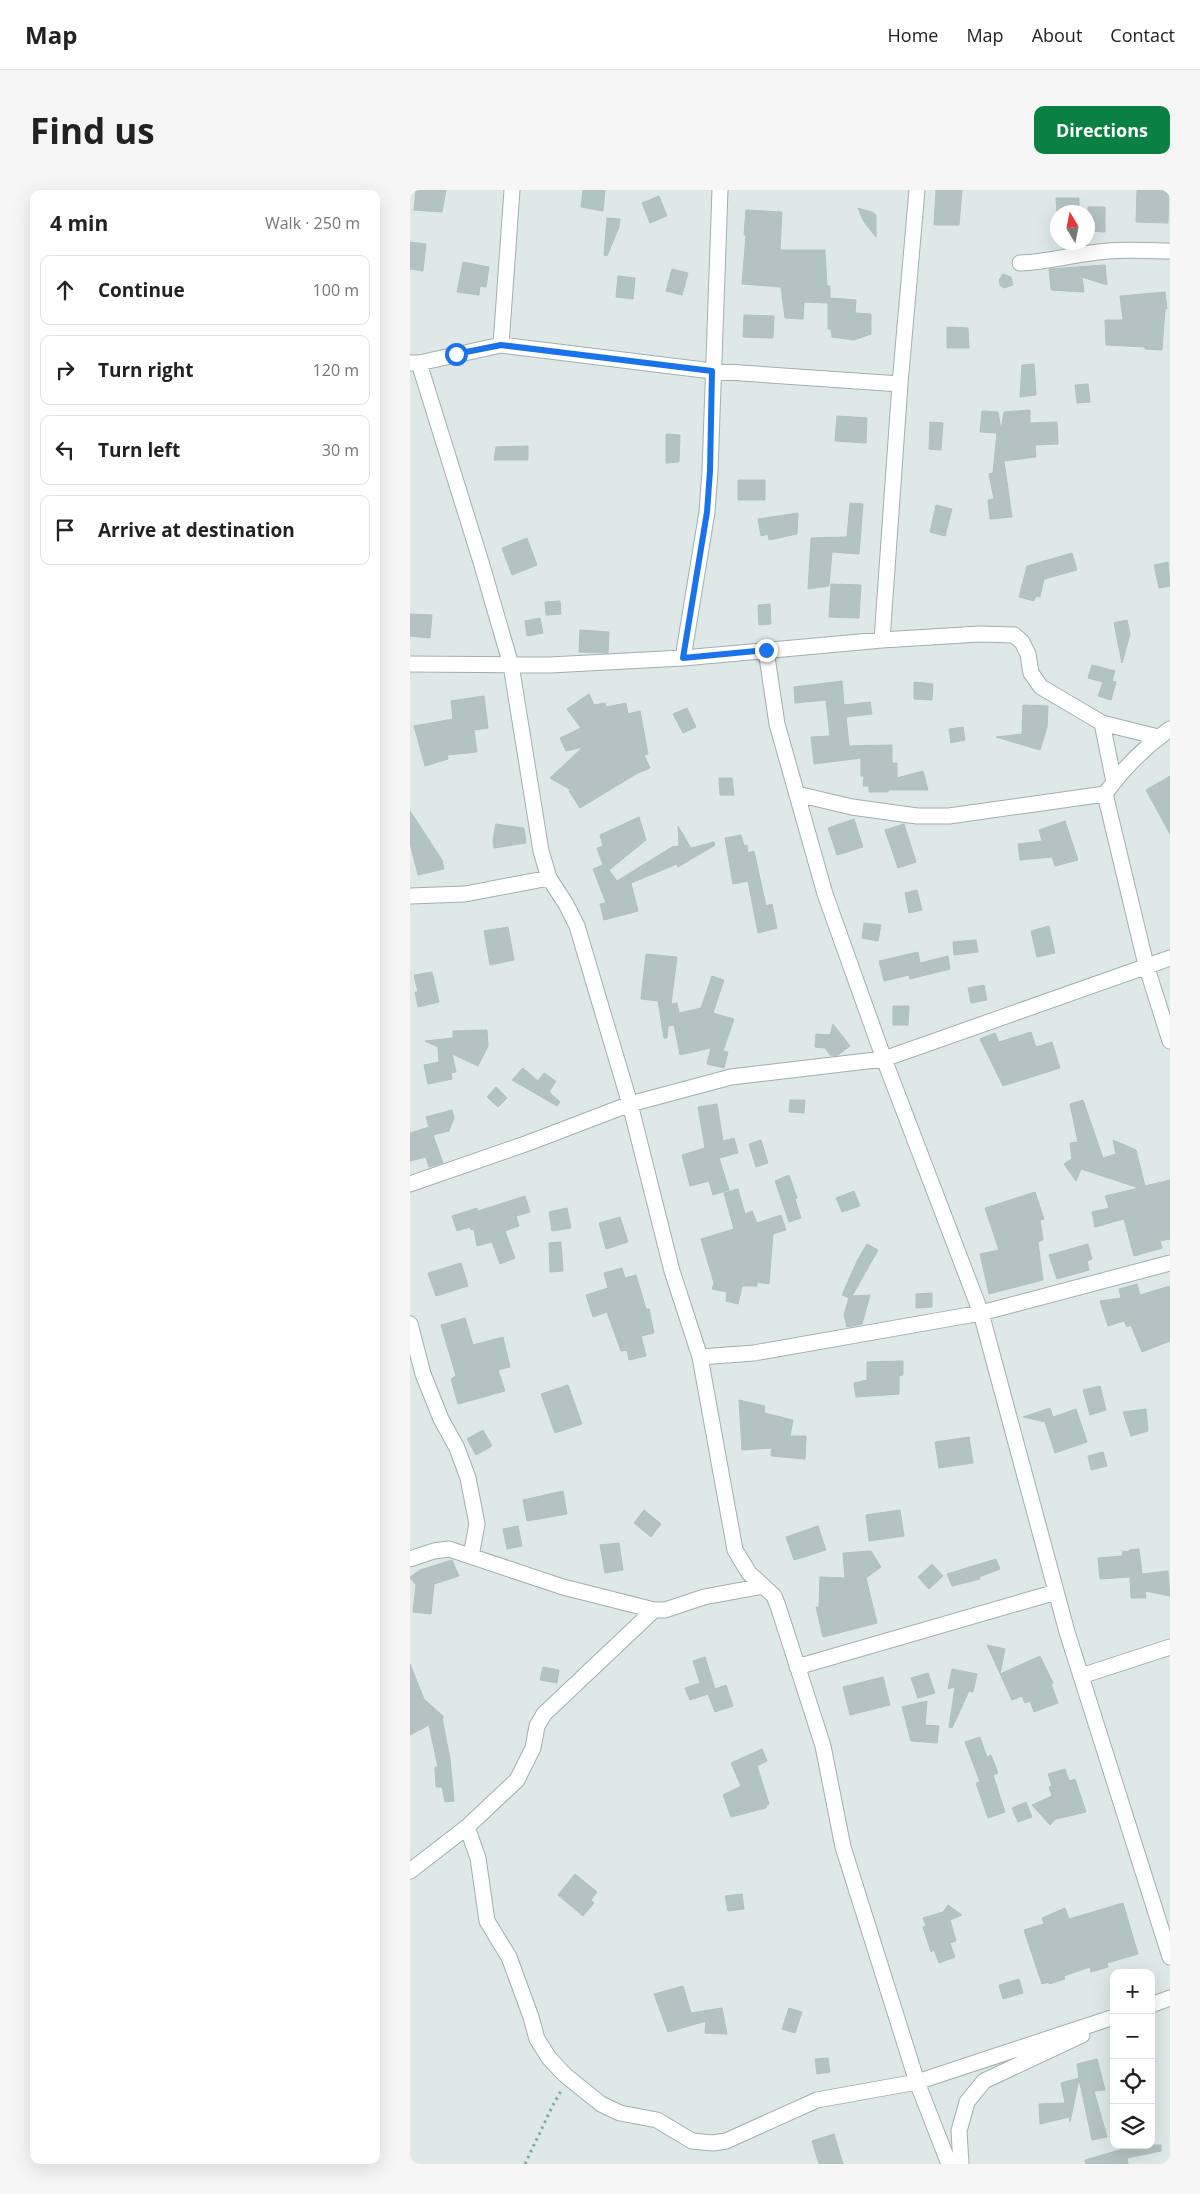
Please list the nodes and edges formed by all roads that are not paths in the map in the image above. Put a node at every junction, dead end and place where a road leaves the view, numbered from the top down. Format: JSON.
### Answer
{"nodes":[{"id":1,"x":512,"y":190,"type":"edge"},
{"id":2,"x":720,"y":190,"type":"edge"},
{"id":3,"x":917,"y":190,"type":"edge"},
{"id":4,"x":1170,"y":251,"type":"edge"},
{"id":5,"x":1020,"y":264,"type":"dead end"},
{"id":6,"x":501,"y":345,"type":"junction"},
{"id":7,"x":415,"y":363,"type":"edge"},
{"id":8,"x":712,"y":371,"type":"junction"},
{"id":9,"x":900,"y":384,"type":"junction"},
{"id":10,"x":882,"y":640,"type":"junction"},
{"id":11,"x":766,"y":650,"type":"junction"},
{"id":12,"x":683,"y":658,"type":"junction"},
{"id":13,"x":410,"y":664,"type":"edge"},
{"id":14,"x":511,"y":666,"type":"junction"},
{"id":15,"x":1102,"y":723,"type":"junction"},
{"id":16,"x":1164,"y":733,"type":"edge"},
{"id":17,"x":1109,"y":788,"type":"junction"},
{"id":18,"x":797,"y":794,"type":"junction"},
{"id":19,"x":549,"y":878,"type":"junction"},
{"id":20,"x":410,"y":896,"type":"edge"},
{"id":21,"x":1170,"y":958,"type":"edge"},
{"id":22,"x":1146,"y":965,"type":"junction"},
{"id":23,"x":1170,"y":1041,"type":"edge"},
{"id":24,"x":884,"y":1059,"type":"junction"},
{"id":25,"x":630,"y":1104,"type":"junction"},
{"id":26,"x":410,"y":1184,"type":"edge"},
{"id":27,"x":1170,"y":1263,"type":"edge"},
{"id":28,"x":980,"y":1313,"type":"junction"},
{"id":29,"x":410,"y":1324,"type":"edge"},
{"id":30,"x":700,"y":1357,"type":"junction"},
{"id":31,"x":417,"y":1376,"type":"edge"},
{"id":32,"x":471,"y":1556,"type":"junction"},
{"id":33,"x":410,"y":1559,"type":"edge"},
{"id":34,"x":763,"y":1586,"type":"junction"},
{"id":35,"x":1056,"y":1592,"type":"junction"},
{"id":36,"x":654,"y":1610,"type":"junction"},
{"id":37,"x":1170,"y":1647,"type":"edge"},
{"id":38,"x":798,"y":1667,"type":"junction"},
{"id":39,"x":1081,"y":1676,"type":"junction"},
{"id":40,"x":467,"y":1827,"type":"junction"},
{"id":41,"x":410,"y":1871,"type":"edge"},
{"id":42,"x":1170,"y":1957,"type":"edge"},
{"id":43,"x":1170,"y":1998,"type":"edge"},
{"id":44,"x":1155,"y":2003,"type":"edge"},
{"id":45,"x":1110,"y":2018,"type":"edge"},
{"id":46,"x":1110,"y":2019,"type":"edge"},
{"id":47,"x":917,"y":2082,"type":"junction"},
{"id":48,"x":950,"y":2164,"type":"edge"},
{"id":49,"x":961,"y":2164,"type":"edge"}],
"edges":[{"from":1,"to":6,"type":"street"},
{"from":2,"to":8,"type":"street"},
{"from":3,"to":9,"type":"street"},
{"from":4,"to":5,"type":"street"},
{"from":6,"to":7,"type":"street"},
{"from":6,"to":8,"type":"street"},
{"from":7,"to":14,"type":"street"},
{"from":8,"to":9,"type":"street"},
{"from":8,"to":12,"type":"street"},
{"from":9,"to":10,"type":"street"},
{"from":10,"to":11,"type":"street"},
{"from":10,"to":15,"type":"street"},
{"from":11,"to":12,"type":"street"},
{"from":11,"to":18,"type":"street"},
{"from":12,"to":14,"type":"street"},
{"from":13,"to":14,"type":"street"},
{"from":14,"to":19,"type":"street"},
{"from":15,"to":16,"type":"street"},
{"from":15,"to":17,"type":"street"},
{"from":16,"to":17,"type":"street"},
{"from":17,"to":18,"type":"street"},
{"from":17,"to":22,"type":"street"},
{"from":18,"to":24,"type":"street"},
{"from":19,"to":20,"type":"street"},
{"from":19,"to":25,"type":"street"},
{"from":21,"to":22,"type":"street"},
{"from":22,"to":23,"type":"street"},
{"from":22,"to":24,"type":"street"},
{"from":24,"to":25,"type":"street"},
{"from":24,"to":28,"type":"street"},
{"from":25,"to":26,"type":"street"},
{"from":25,"to":30,"type":"street"},
{"from":27,"to":28,"type":"street"},
{"from":28,"to":30,"type":"street"},
{"from":28,"to":35,"type":"street"},
{"from":29,"to":31,"type":"street"},
{"from":30,"to":34,"type":"street"},
{"from":31,"to":32,"type":"street"},
{"from":32,"to":33,"type":"street"},
{"from":32,"to":36,"type":"street"},
{"from":34,"to":36,"type":"street"},
{"from":34,"to":38,"type":"street"},
{"from":35,"to":38,"type":"street"},
{"from":35,"to":39,"type":"street"},
{"from":36,"to":40,"type":"street"},
{"from":37,"to":39,"type":"street"},
{"from":38,"to":47,"type":"street"},
{"from":39,"to":42,"type":"street"},
{"from":40,"to":41,"type":"street"},
{"from":40,"to":47,"type":"street"},
{"from":43,"to":44,"type":"street"},
{"from":45,"to":47,"type":"street"},
{"from":46,"to":49,"type":"street"},
{"from":47,"to":48,"type":"street"}]}
